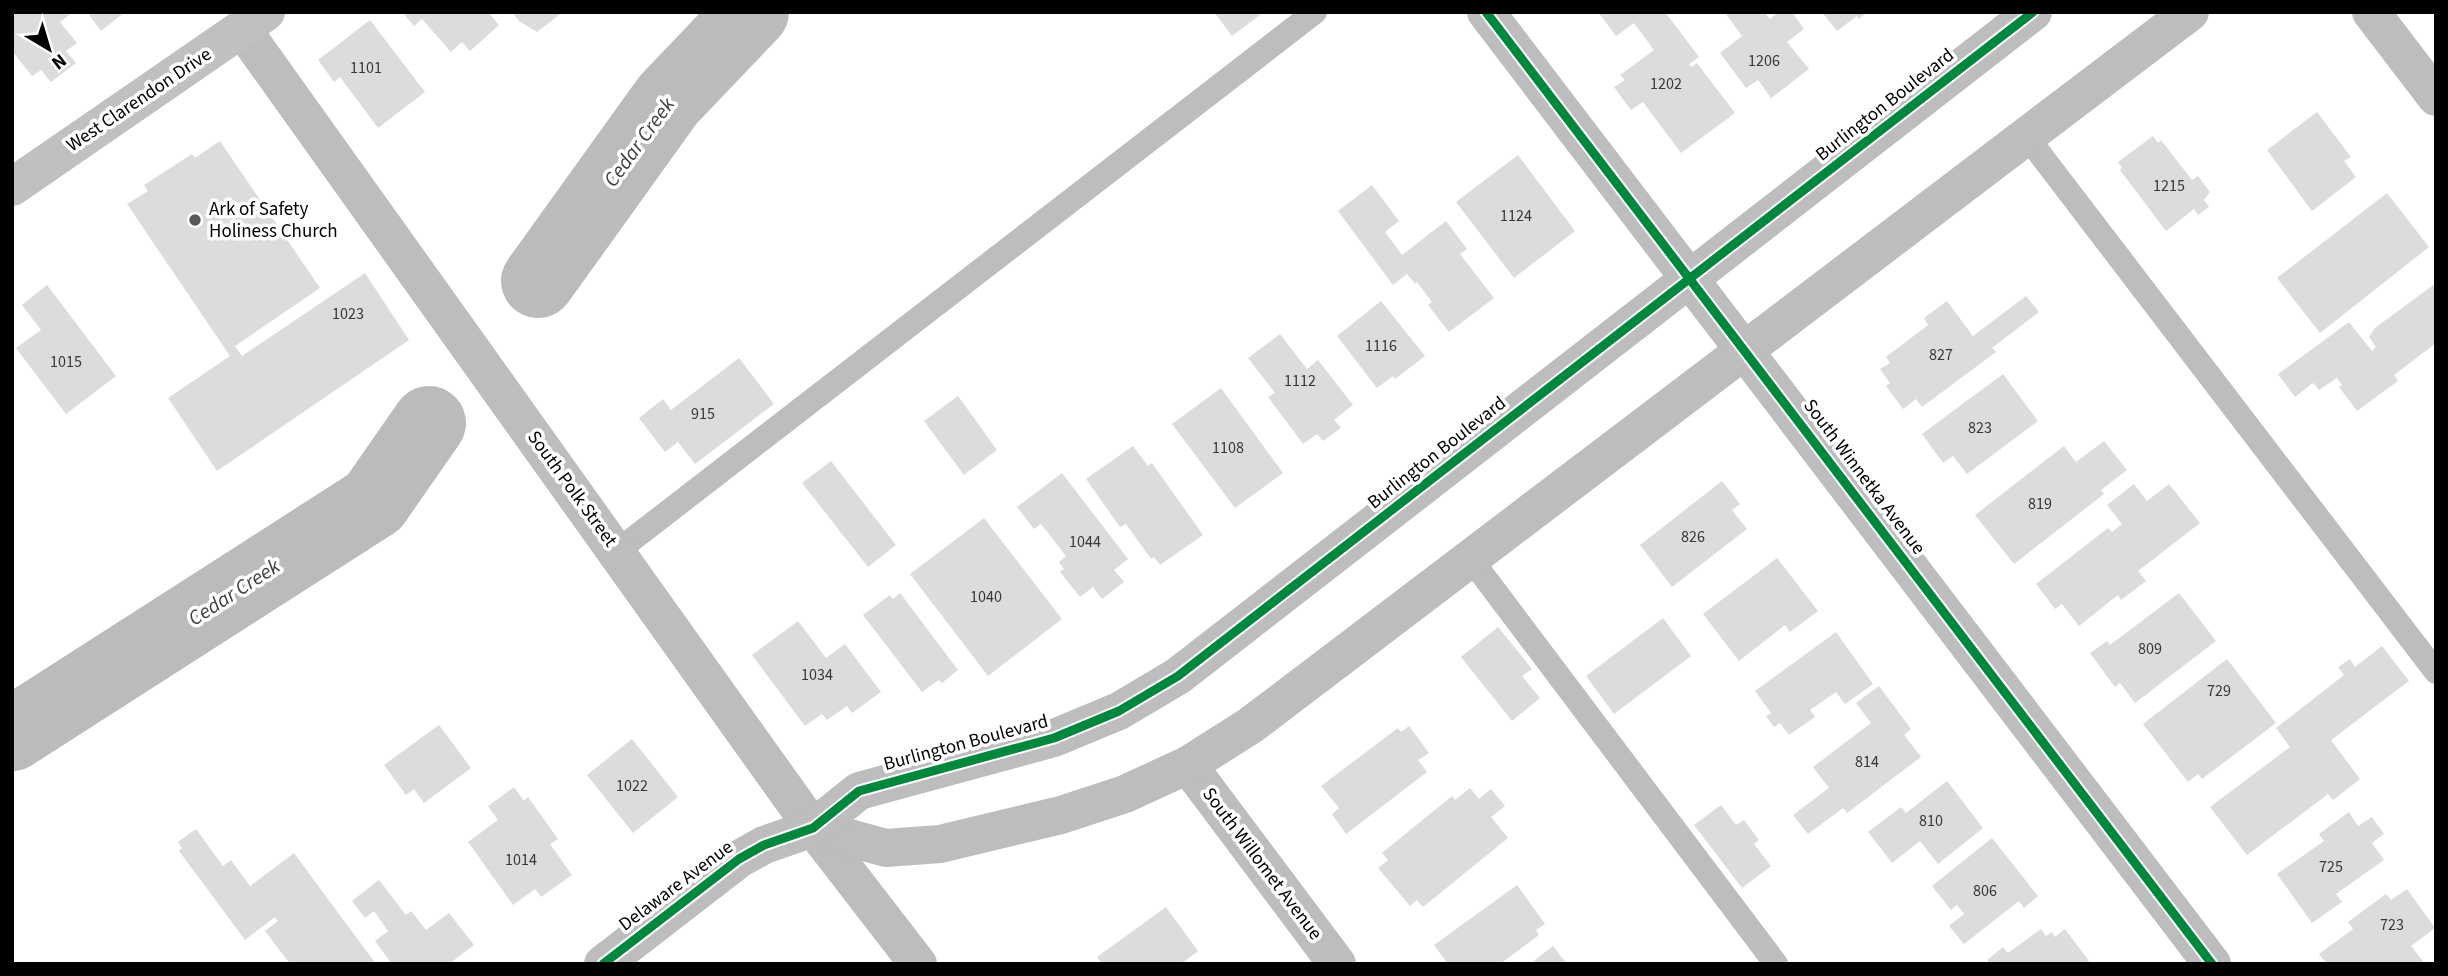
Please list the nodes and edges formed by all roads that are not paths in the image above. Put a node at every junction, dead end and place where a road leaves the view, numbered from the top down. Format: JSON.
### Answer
{"nodes":[{"id":1,"x":1315,"y":12,"type":"edge"},
{"id":2,"x":1486,"y":12,"type":"edge"},
{"id":3,"x":2034,"y":12,"type":"edge"},
{"id":4,"x":2190,"y":12,"type":"edge"},
{"id":5,"x":2371,"y":12,"type":"edge"},
{"id":6,"x":246,"y":18,"type":"edge"},
{"id":7,"x":2436,"y":97,"type":"edge"},
{"id":8,"x":2027,"y":137,"type":"junction"},
{"id":9,"x":12,"y":187,"type":"edge"},
{"id":10,"x":1690,"y":278,"type":"junction"},
{"id":11,"x":1745,"y":349,"type":"junction"},
{"id":12,"x":616,"y":552,"type":"junction"},
{"id":13,"x":1470,"y":558,"type":"junction"},
{"id":14,"x":2436,"y":672,"type":"edge"},
{"id":15,"x":1188,"y":765,"type":"junction"},
{"id":16,"x":813,"y":828,"type":"junction"},
{"id":17,"x":603,"y":964,"type":"edge"},
{"id":18,"x":918,"y":964,"type":"edge"},
{"id":19,"x":1337,"y":964,"type":"edge"},
{"id":20,"x":1776,"y":964,"type":"edge"},
{"id":21,"x":2212,"y":964,"type":"edge"}],
"edges":[{"from":1,"to":12,"type":"lane"},
{"from":2,"to":10,"type":"street","name":"South Winnetka Avenue"},
{"from":3,"to":10,"type":"street","name":"Burlington Boulevard"},
{"from":4,"to":8,"type":"street"},
{"from":5,"to":7,"type":"street"},
{"from":6,"to":9,"type":"main road","name":"West Clarendon Drive"},
{"from":6,"to":12,"type":"street","name":"South Polk Street"},
{"from":8,"to":11,"type":"street"},
{"from":8,"to":14,"type":"lane"},
{"from":10,"to":11,"type":"street","name":"South Winnetka Avenue"},
{"from":10,"to":16,"type":"street","name":"Burlington Boulevard"},
{"from":11,"to":13,"type":"street"},
{"from":11,"to":21,"type":"street","name":"South Winnetka Avenue"},
{"from":12,"to":16,"type":"street","name":"South Polk Street"},
{"from":13,"to":15,"type":"street"},
{"from":13,"to":20,"type":"lane"},
{"from":15,"to":16,"type":"street"},
{"from":15,"to":19,"type":"street","name":"South Willomet Avenue"},
{"from":16,"to":17,"type":"street","name":"Delaware Avenue"},
{"from":16,"to":18,"type":"street","name":"South Polk Street"}]}
